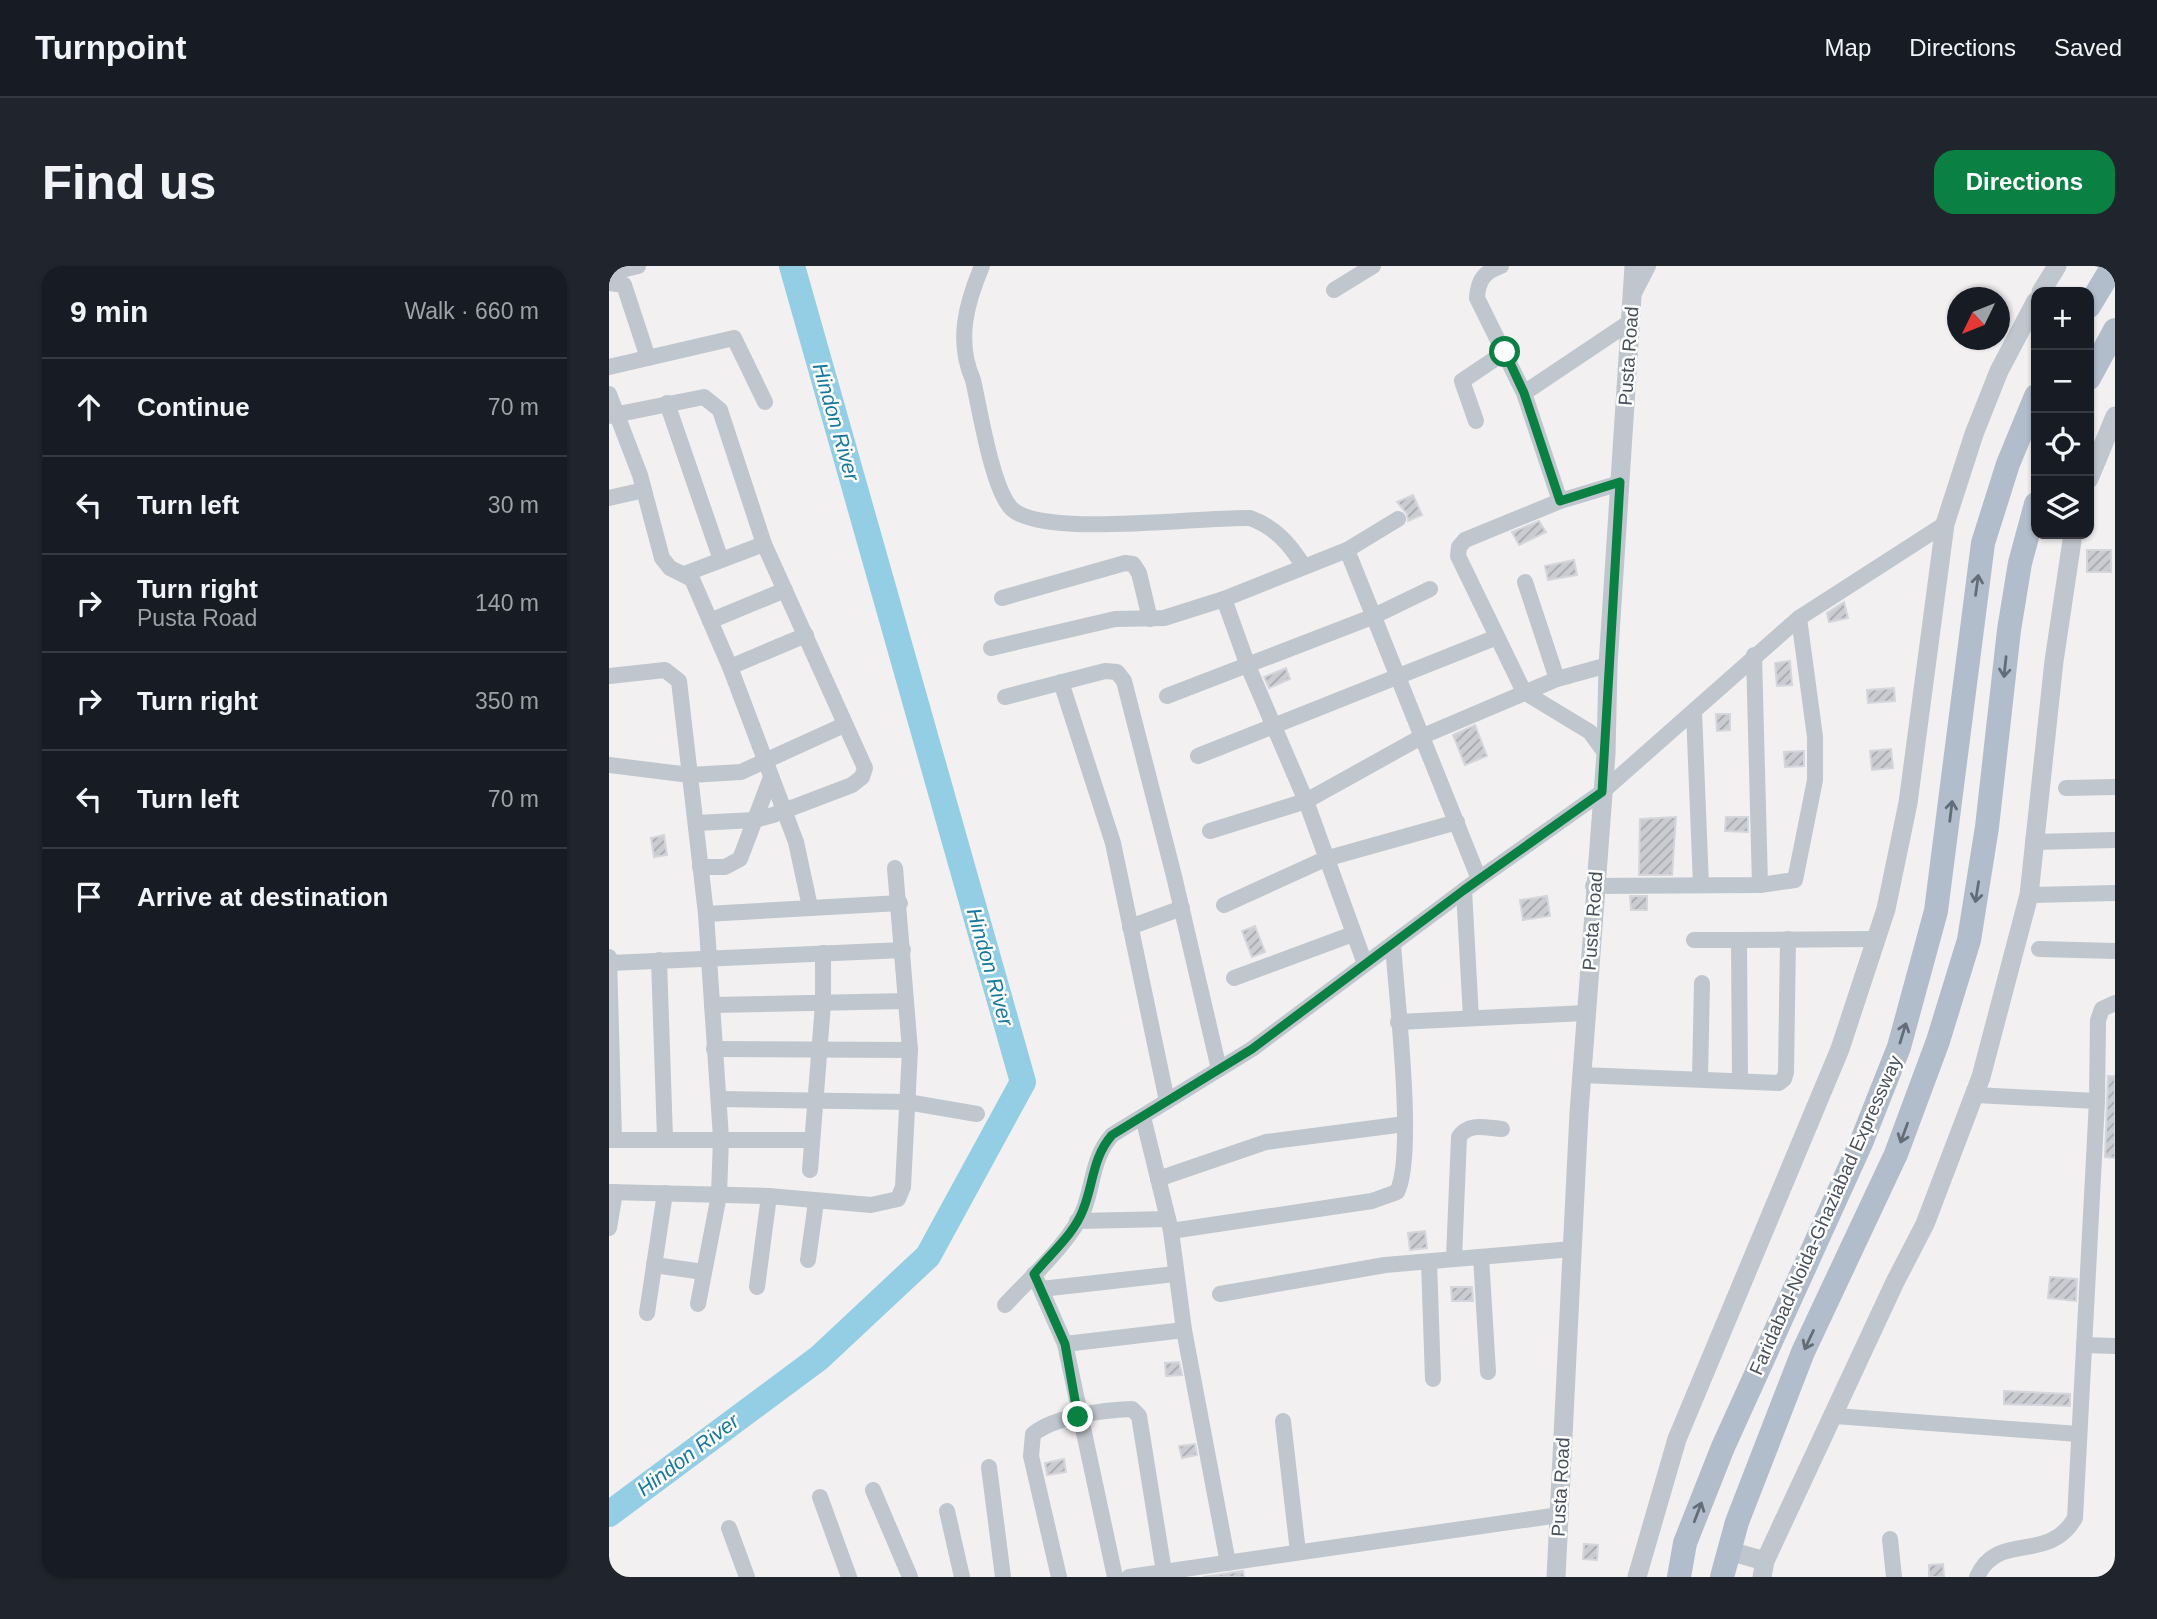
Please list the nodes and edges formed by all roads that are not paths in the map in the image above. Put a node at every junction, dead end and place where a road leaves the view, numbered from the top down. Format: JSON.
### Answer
{"nodes":[{"id":1,"x":638,"y":266,"type":"edge"},
{"id":2,"x":982,"y":266,"type":"edge"},
{"id":3,"x":1373,"y":266,"type":"edge"},
{"id":4,"x":1501,"y":266,"type":"edge"},
{"id":5,"x":1634,"y":266,"type":"edge"},
{"id":6,"x":1648,"y":266,"type":"edge"},
{"id":7,"x":2057,"y":266,"type":"edge"},
{"id":8,"x":2113,"y":266,"type":"edge"},
{"id":9,"x":609,"y":273,"type":"edge"},
{"id":10,"x":609,"y":283,"type":"edge"},
{"id":11,"x":2044,"y":287,"type":"edge"},
{"id":12,"x":1334,"y":290,"type":"dead end"},
{"id":13,"x":1632,"y":298,"type":"junction"},
{"id":14,"x":2094,"y":298,"type":"edge"},
{"id":15,"x":2031,"y":310,"type":"edge"},
{"id":16,"x":1630,"y":322,"type":"junction"},
{"id":17,"x":2115,"y":330,"type":"edge"},
{"id":18,"x":1505,"y":352,"type":"junction"},
{"id":19,"x":648,"y":358,"type":"junction"},
{"id":20,"x":609,"y":367,"type":"edge"},
{"id":21,"x":2094,"y":369,"type":"edge"},
{"id":22,"x":1524,"y":393,"type":"junction"},
{"id":23,"x":609,"y":394,"type":"edge"},
{"id":24,"x":765,"y":402,"type":"dead end"},
{"id":25,"x":667,"y":403,"type":"junction"},
{"id":26,"x":2031,"y":408,"type":"edge"},
{"id":27,"x":612,"y":415,"type":"edge"},
{"id":28,"x":2115,"y":416,"type":"edge"},
{"id":29,"x":1476,"y":421,"type":"dead end"},
{"id":30,"x":626,"y":442,"type":"junction"},
{"id":31,"x":609,"y":446,"type":"edge"},
{"id":32,"x":2090,"y":476,"type":"edge"},
{"id":33,"x":1620,"y":482,"type":"junction"},
{"id":34,"x":645,"y":490,"type":"junction"},
{"id":35,"x":609,"y":498,"type":"edge"},
{"id":36,"x":1560,"y":501,"type":"junction"},
{"id":37,"x":1398,"y":519,"type":"dead end"},
{"id":38,"x":2031,"y":522,"type":"edge"},
{"id":39,"x":1945,"y":524,"type":"junction"},
{"id":40,"x":2072,"y":539,"type":"edge"},
{"id":41,"x":764,"y":544,"type":"junction"},
{"id":42,"x":1347,"y":550,"type":"junction"},
{"id":43,"x":722,"y":560,"type":"junction"},
{"id":44,"x":1304,"y":567,"type":"junction"},
{"id":45,"x":687,"y":573,"type":"junction"},
{"id":46,"x":1525,"y":582,"type":"dead end"},
{"id":47,"x":1430,"y":589,"type":"dead end"},
{"id":48,"x":785,"y":590,"type":"junction"},
{"id":49,"x":1002,"y":598,"type":"dead end"},
{"id":50,"x":1224,"y":599,"type":"junction"},
{"id":51,"x":1372,"y":617,"type":"junction"},
{"id":52,"x":1799,"y":618,"type":"junction"},
{"id":53,"x":1150,"y":619,"type":"junction"},
{"id":54,"x":710,"y":621,"type":"junction"},
{"id":55,"x":806,"y":635,"type":"junction"},
{"id":56,"x":1497,"y":637,"type":"junction"},
{"id":57,"x":991,"y":648,"type":"dead end"},
{"id":58,"x":1754,"y":655,"type":"junction"},
{"id":59,"x":1608,"y":665,"type":"junction"},
{"id":60,"x":1248,"y":666,"type":"junction"},
{"id":61,"x":730,"y":667,"type":"junction"},
{"id":62,"x":609,"y":676,"type":"edge"},
{"id":63,"x":1400,"y":676,"type":"junction"},
{"id":64,"x":1557,"y":679,"type":"junction"},
{"id":65,"x":1062,"y":682,"type":"junction"},
{"id":66,"x":1524,"y":692,"type":"junction"},
{"id":67,"x":1167,"y":696,"type":"dead end"},
{"id":68,"x":1005,"y":697,"type":"dead end"},
{"id":69,"x":1695,"y":712,"type":"junction"},
{"id":70,"x":844,"y":725,"type":"junction"},
{"id":71,"x":1275,"y":726,"type":"junction"},
{"id":72,"x":1423,"y":736,"type":"junction"},
{"id":73,"x":1606,"y":754,"type":"junction"},
{"id":74,"x":1198,"y":756,"type":"dead end"},
{"id":75,"x":765,"y":760,"type":"junction"},
{"id":76,"x":609,"y":765,"type":"edge"},
{"id":77,"x":690,"y":775,"type":"junction"},
{"id":78,"x":771,"y":777,"type":"junction"},
{"id":79,"x":2115,"y":787,"type":"edge"},
{"id":80,"x":2066,"y":788,"type":"dead end"},
{"id":81,"x":1602,"y":792,"type":"junction"},
{"id":82,"x":1305,"y":800,"type":"junction"},
{"id":83,"x":783,"y":811,"type":"junction"},
{"id":84,"x":755,"y":820,"type":"junction"},
{"id":85,"x":1457,"y":822,"type":"junction"},
{"id":86,"x":696,"y":823,"type":"junction"},
{"id":87,"x":1210,"y":831,"type":"dead end"},
{"id":88,"x":2115,"y":840,"type":"edge"},
{"id":89,"x":2033,"y":842,"type":"junction"},
{"id":90,"x":1325,"y":859,"type":"junction"},
{"id":91,"x":701,"y":867,"type":"junction"},
{"id":92,"x":895,"y":868,"type":"dead end"},
{"id":93,"x":1479,"y":879,"type":"junction"},
{"id":94,"x":1760,"y":885,"type":"junction"},
{"id":95,"x":1594,"y":886,"type":"junction"},
{"id":96,"x":1701,"y":886,"type":"junction"},
{"id":97,"x":1464,"y":890,"type":"junction"},
{"id":98,"x":2115,"y":893,"type":"edge"},
{"id":99,"x":2029,"y":895,"type":"junction"},
{"id":100,"x":900,"y":903,"type":"junction"},
{"id":101,"x":1224,"y":905,"type":"dead end"},
{"id":102,"x":810,"y":907,"type":"junction"},
{"id":103,"x":1182,"y":908,"type":"junction"},
{"id":104,"x":706,"y":914,"type":"junction"},
{"id":105,"x":1130,"y":927,"type":"junction"},
{"id":106,"x":1353,"y":934,"type":"junction"},
{"id":107,"x":1789,"y":939,"type":"junction"},
{"id":108,"x":1876,"y":939,"type":"junction"},
{"id":109,"x":1694,"y":940,"type":"dead end"},
{"id":110,"x":1739,"y":940,"type":"junction"},
{"id":111,"x":1393,"y":944,"type":"junction"},
{"id":112,"x":2039,"y":949,"type":"dead end"},
{"id":113,"x":903,"y":950,"type":"junction"},
{"id":114,"x":2115,"y":951,"type":"edge"},
{"id":115,"x":823,"y":953,"type":"junction"},
{"id":116,"x":609,"y":957,"type":"edge"},
{"id":117,"x":710,"y":957,"type":"junction"},
{"id":118,"x":659,"y":960,"type":"junction"},
{"id":119,"x":610,"y":963,"type":"edge"},
{"id":120,"x":1365,"y":964,"type":"junction"},
{"id":121,"x":1234,"y":978,"type":"dead end"},
{"id":122,"x":1702,"y":983,"type":"dead end"},
{"id":123,"x":906,"y":1001,"type":"junction"},
{"id":124,"x":2115,"y":1003,"type":"edge"},
{"id":125,"x":823,"y":1004,"type":"junction"},
{"id":126,"x":712,"y":1005,"type":"junction"},
{"id":127,"x":1585,"y":1013,"type":"junction"},
{"id":128,"x":1471,"y":1018,"type":"junction"},
{"id":129,"x":1398,"y":1022,"type":"junction"},
{"id":130,"x":820,"y":1048,"type":"junction"},
{"id":131,"x":714,"y":1049,"type":"junction"},
{"id":132,"x":910,"y":1050,"type":"junction"},
{"id":133,"x":1219,"y":1069,"type":"junction"},
{"id":134,"x":1581,"y":1075,"type":"junction"},
{"id":135,"x":1700,"y":1079,"type":"junction"},
{"id":136,"x":1740,"y":1080,"type":"junction"},
{"id":137,"x":1975,"y":1095,"type":"junction"},
{"id":138,"x":719,"y":1099,"type":"junction"},
{"id":139,"x":816,"y":1101,"type":"junction"},
{"id":140,"x":1167,"y":1101,"type":"junction"},
{"id":141,"x":2097,"y":1101,"type":"junction"},
{"id":142,"x":907,"y":1102,"type":"junction"},
{"id":143,"x":977,"y":1114,"type":"dead end"},
{"id":144,"x":1143,"y":1117,"type":"junction"},
{"id":145,"x":1405,"y":1124,"type":"junction"},
{"id":146,"x":1502,"y":1129,"type":"dead end"},
{"id":147,"x":665,"y":1138,"type":"junction"},
{"id":148,"x":721,"y":1138,"type":"junction"},
{"id":149,"x":611,"y":1140,"type":"edge"},
{"id":150,"x":811,"y":1140,"type":"junction"},
{"id":151,"x":810,"y":1170,"type":"dead end"},
{"id":152,"x":1158,"y":1179,"type":"junction"},
{"id":153,"x":612,"y":1192,"type":"edge"},
{"id":154,"x":665,"y":1193,"type":"junction"},
{"id":155,"x":719,"y":1195,"type":"junction"},
{"id":156,"x":769,"y":1196,"type":"junction"},
{"id":157,"x":815,"y":1202,"type":"junction"},
{"id":158,"x":1077,"y":1221,"type":"junction"},
{"id":159,"x":1169,"y":1225,"type":"junction"},
{"id":160,"x":609,"y":1228,"type":"edge"},
{"id":161,"x":1572,"y":1249,"type":"junction"},
{"id":162,"x":1481,"y":1257,"type":"junction"},
{"id":163,"x":1454,"y":1258,"type":"junction"},
{"id":164,"x":807,"y":1261,"type":"dead end"},
{"id":165,"x":1429,"y":1262,"type":"junction"},
{"id":166,"x":654,"y":1265,"type":"junction"},
{"id":167,"x":704,"y":1272,"type":"junction"},
{"id":168,"x":1034,"y":1274,"type":"junction"},
{"id":169,"x":1175,"y":1274,"type":"junction"},
{"id":170,"x":757,"y":1287,"type":"dead end"},
{"id":171,"x":1041,"y":1289,"type":"junction"},
{"id":172,"x":1220,"y":1294,"type":"dead end"},
{"id":173,"x":698,"y":1304,"type":"dead end"},
{"id":174,"x":1005,"y":1305,"type":"dead end"},
{"id":175,"x":647,"y":1313,"type":"dead end"},
{"id":176,"x":1184,"y":1331,"type":"junction"},
{"id":177,"x":1065,"y":1344,"type":"junction"},
{"id":178,"x":2084,"y":1345,"type":"junction"},
{"id":179,"x":2115,"y":1346,"type":"edge"},
{"id":180,"x":1488,"y":1372,"type":"dead end"},
{"id":181,"x":1433,"y":1378,"type":"dead end"},
{"id":182,"x":1835,"y":1416,"type":"junction"},
{"id":183,"x":1078,"y":1417,"type":"junction"},
{"id":184,"x":1283,"y":1421,"type":"dead end"},
{"id":185,"x":2078,"y":1434,"type":"junction"},
{"id":186,"x":989,"y":1467,"type":"dead end"},
{"id":187,"x":873,"y":1490,"type":"dead end"},
{"id":188,"x":820,"y":1497,"type":"dead end"},
{"id":189,"x":947,"y":1511,"type":"dead end"},
{"id":190,"x":1559,"y":1515,"type":"junction"},
{"id":191,"x":729,"y":1528,"type":"dead end"},
{"id":192,"x":1890,"y":1539,"type":"dead end"},
{"id":193,"x":1730,"y":1551,"type":"junction"},
{"id":194,"x":1298,"y":1552,"type":"junction"},
{"id":195,"x":1228,"y":1563,"type":"junction"},
{"id":196,"x":1764,"y":1569,"type":"edge"},
{"id":197,"x":1156,"y":1574,"type":"edge"},
{"id":198,"x":747,"y":1577,"type":"edge"},
{"id":199,"x":849,"y":1577,"type":"edge"},
{"id":200,"x":910,"y":1577,"type":"edge"},
{"id":201,"x":962,"y":1577,"type":"edge"},
{"id":202,"x":1003,"y":1577,"type":"edge"},
{"id":203,"x":1059,"y":1577,"type":"edge"},
{"id":204,"x":1115,"y":1577,"type":"edge"},
{"id":205,"x":1129,"y":1577,"type":"edge"},
{"id":206,"x":1556,"y":1577,"type":"edge"},
{"id":207,"x":1637,"y":1577,"type":"edge"},
{"id":208,"x":1679,"y":1577,"type":"edge"},
{"id":209,"x":1722,"y":1577,"type":"edge"},
{"id":210,"x":1894,"y":1577,"type":"edge"},
{"id":211,"x":1977,"y":1577,"type":"edge"}],
"edges":[{"from":1,"to":9,"type":"street"},
{"from":2,"to":44,"type":"street"},
{"from":3,"to":12,"type":"street"},
{"from":4,"to":18,"type":"street"},
{"from":5,"to":13,"type":"street","name":"Pusta Road"},
{"from":6,"to":13,"type":"street"},
{"from":7,"to":11,"type":"street"},
{"from":8,"to":14,"type":"main road"},
{"from":10,"to":19,"type":"street"},
{"from":13,"to":16,"type":"street","name":"Pusta Road"},
{"from":15,"to":39,"type":"street"},
{"from":16,"to":22,"type":"street"},
{"from":16,"to":33,"type":"street","name":"Pusta Road"},
{"from":17,"to":21,"type":"main road"},
{"from":18,"to":22,"type":"street"},
{"from":18,"to":29,"type":"street"},
{"from":19,"to":20,"type":"street"},
{"from":19,"to":24,"type":"street"},
{"from":22,"to":36,"type":"street"},
{"from":23,"to":27,"type":"street"},
{"from":25,"to":27,"type":"street"},
{"from":25,"to":41,"type":"street"},
{"from":25,"to":43,"type":"street"},
{"from":208,"to":26,"type":"main road","name":"Faridabad-Noida-Ghaziabad Expressway","one_way":true},
{"from":27,"to":30,"type":"street"},
{"from":28,"to":32,"type":"street"},
{"from":30,"to":31,"type":"street"},
{"from":30,"to":34,"type":"street"},
{"from":33,"to":36,"type":"street"},
{"from":33,"to":59,"type":"street","name":"Pusta Road"},
{"from":34,"to":35,"type":"street"},
{"from":34,"to":45,"type":"street"},
{"from":36,"to":56,"type":"street"},
{"from":37,"to":42,"type":"street"},
{"from":38,"to":193,"type":"main road","name":"Faridabad-Noida-Ghaziabad Expressway","one_way":true},
{"from":39,"to":52,"type":"street"},
{"from":39,"to":108,"type":"street"},
{"from":40,"to":89,"type":"street"},
{"from":41,"to":43,"type":"street"},
{"from":41,"to":48,"type":"street"},
{"from":42,"to":44,"type":"street"},
{"from":42,"to":51,"type":"street"},
{"from":43,"to":45,"type":"street"},
{"from":44,"to":50,"type":"street"},
{"from":45,"to":54,"type":"street"},
{"from":46,"to":64,"type":"street"},
{"from":47,"to":51,"type":"street"},
{"from":48,"to":54,"type":"street"},
{"from":48,"to":55,"type":"street"},
{"from":49,"to":53,"type":"street"},
{"from":50,"to":53,"type":"street"},
{"from":50,"to":60,"type":"street"},
{"from":51,"to":60,"type":"street"},
{"from":51,"to":63,"type":"street"},
{"from":52,"to":58,"type":"street"},
{"from":52,"to":94,"type":"street"},
{"from":53,"to":57,"type":"street"},
{"from":54,"to":61,"type":"street"},
{"from":55,"to":61,"type":"street"},
{"from":55,"to":70,"type":"street"},
{"from":56,"to":63,"type":"street"},
{"from":56,"to":66,"type":"street"},
{"from":58,"to":69,"type":"street"},
{"from":58,"to":94,"type":"street"},
{"from":59,"to":64,"type":"street"},
{"from":59,"to":73,"type":"street","name":"Pusta Road"},
{"from":60,"to":67,"type":"street"},
{"from":60,"to":71,"type":"street"},
{"from":61,"to":75,"type":"street"},
{"from":62,"to":77,"type":"street"},
{"from":63,"to":71,"type":"street"},
{"from":63,"to":72,"type":"street"},
{"from":64,"to":66,"type":"street"},
{"from":65,"to":68,"type":"street"},
{"from":65,"to":103,"type":"street"},
{"from":65,"to":105,"type":"street"},
{"from":66,"to":72,"type":"street"},
{"from":66,"to":73,"type":"street"},
{"from":69,"to":81,"type":"street"},
{"from":69,"to":96,"type":"street"},
{"from":70,"to":75,"type":"street"},
{"from":70,"to":83,"type":"street"},
{"from":71,"to":74,"type":"street"},
{"from":71,"to":82,"type":"street"},
{"from":72,"to":82,"type":"street"},
{"from":72,"to":85,"type":"street"},
{"from":73,"to":81,"type":"street","name":"Pusta Road"},
{"from":75,"to":77,"type":"street"},
{"from":75,"to":78,"type":"street"},
{"from":76,"to":77,"type":"street"},
{"from":77,"to":86,"type":"street"},
{"from":78,"to":83,"type":"street"},
{"from":78,"to":84,"type":"street"},
{"from":79,"to":80,"type":"street"},
{"from":81,"to":93,"type":"street"},
{"from":81,"to":95,"type":"street","name":"Pusta Road"},
{"from":82,"to":87,"type":"street"},
{"from":82,"to":90,"type":"street"},
{"from":83,"to":84,"type":"street"},
{"from":83,"to":102,"type":"street"},
{"from":84,"to":86,"type":"street"},
{"from":84,"to":91,"type":"street"},
{"from":85,"to":90,"type":"street"},
{"from":85,"to":93,"type":"street"},
{"from":86,"to":91,"type":"street"},
{"from":88,"to":89,"type":"street"},
{"from":89,"to":99,"type":"street"},
{"from":90,"to":101,"type":"street"},
{"from":90,"to":106,"type":"street"},
{"from":91,"to":104,"type":"street"},
{"from":92,"to":100,"type":"street"},
{"from":93,"to":97,"type":"street"},
{"from":94,"to":96,"type":"street"},
{"from":95,"to":96,"type":"street"},
{"from":95,"to":127,"type":"street","name":"Pusta Road"},
{"from":97,"to":111,"type":"street"},
{"from":97,"to":128,"type":"street"},
{"from":98,"to":99,"type":"street"},
{"from":99,"to":137,"type":"street"},
{"from":100,"to":102,"type":"street"},
{"from":100,"to":113,"type":"street"},
{"from":102,"to":104,"type":"street"},
{"from":103,"to":105,"type":"street"},
{"from":103,"to":133,"type":"street"},
{"from":104,"to":117,"type":"street"},
{"from":105,"to":140,"type":"street"},
{"from":106,"to":120,"type":"street"},
{"from":106,"to":121,"type":"street"},
{"from":107,"to":108,"type":"street"},
{"from":107,"to":110,"type":"street"},
{"from":107,"to":136,"type":"street"},
{"from":108,"to":207,"type":"street"},
{"from":109,"to":110,"type":"street"},
{"from":110,"to":136,"type":"street"},
{"from":111,"to":120,"type":"street"},
{"from":111,"to":129,"type":"street"},
{"from":112,"to":114,"type":"street"},
{"from":113,"to":115,"type":"street"},
{"from":113,"to":123,"type":"street"},
{"from":115,"to":117,"type":"street"},
{"from":115,"to":125,"type":"street"},
{"from":116,"to":119,"type":"street"},
{"from":117,"to":118,"type":"street"},
{"from":117,"to":126,"type":"street"},
{"from":118,"to":119,"type":"street"},
{"from":118,"to":147,"type":"street"},
{"from":119,"to":149,"type":"street"},
{"from":120,"to":133,"type":"street"},
{"from":122,"to":135,"type":"street"},
{"from":123,"to":125,"type":"street"},
{"from":123,"to":132,"type":"street"},
{"from":124,"to":141,"type":"street"},
{"from":125,"to":126,"type":"street"},
{"from":125,"to":130,"type":"street"},
{"from":126,"to":131,"type":"street"},
{"from":127,"to":128,"type":"street"},
{"from":127,"to":134,"type":"street","name":"Pusta Road"},
{"from":128,"to":129,"type":"street"},
{"from":129,"to":145,"type":"street"},
{"from":130,"to":131,"type":"street"},
{"from":130,"to":132,"type":"street"},
{"from":130,"to":139,"type":"street"},
{"from":131,"to":138,"type":"street"},
{"from":132,"to":142,"type":"street"},
{"from":133,"to":140,"type":"street"},
{"from":134,"to":135,"type":"street"},
{"from":134,"to":161,"type":"street","name":"Pusta Road"},
{"from":135,"to":136,"type":"street"},
{"from":137,"to":141,"type":"street"},
{"from":137,"to":182,"type":"street"},
{"from":138,"to":139,"type":"street"},
{"from":138,"to":148,"type":"street"},
{"from":139,"to":142,"type":"street"},
{"from":139,"to":150,"type":"street"},
{"from":140,"to":144,"type":"street"},
{"from":141,"to":178,"type":"street"},
{"from":142,"to":143,"type":"street"},
{"from":142,"to":157,"type":"street"},
{"from":144,"to":152,"type":"street"},
{"from":144,"to":158,"type":"street"},
{"from":145,"to":152,"type":"street"},
{"from":145,"to":159,"type":"street"},
{"from":146,"to":163,"type":"street"},
{"from":147,"to":148,"type":"street"},
{"from":147,"to":149,"type":"street"},
{"from":148,"to":150,"type":"street"},
{"from":148,"to":155,"type":"street"},
{"from":150,"to":151,"type":"street"},
{"from":152,"to":159,"type":"street"},
{"from":153,"to":154,"type":"street"},
{"from":153,"to":160,"type":"street"},
{"from":154,"to":155,"type":"street"},
{"from":154,"to":166,"type":"street"},
{"from":155,"to":156,"type":"street"},
{"from":155,"to":167,"type":"street"},
{"from":156,"to":157,"type":"street"},
{"from":156,"to":170,"type":"street"},
{"from":157,"to":164,"type":"street"},
{"from":158,"to":159,"type":"street"},
{"from":158,"to":168,"type":"street"},
{"from":159,"to":169,"type":"street"},
{"from":161,"to":162,"type":"street"},
{"from":161,"to":190,"type":"street","name":"Pusta Road"},
{"from":162,"to":163,"type":"street"},
{"from":162,"to":180,"type":"street"},
{"from":163,"to":165,"type":"street"},
{"from":165,"to":172,"type":"street"},
{"from":165,"to":181,"type":"street"},
{"from":166,"to":167,"type":"street"},
{"from":166,"to":175,"type":"street"},
{"from":167,"to":173,"type":"street"},
{"from":168,"to":171,"type":"street"},
{"from":168,"to":174,"type":"street"},
{"from":169,"to":171,"type":"street"},
{"from":169,"to":176,"type":"street"},
{"from":171,"to":177,"type":"street"},
{"from":176,"to":177,"type":"street"},
{"from":176,"to":195,"type":"street"},
{"from":177,"to":183,"type":"street"},
{"from":178,"to":179,"type":"street"},
{"from":178,"to":185,"type":"street"},
{"from":182,"to":185,"type":"street"},
{"from":182,"to":196,"type":"street"},
{"from":183,"to":197,"type":"street"},
{"from":183,"to":203,"type":"street"},
{"from":183,"to":204,"type":"street"},
{"from":184,"to":194,"type":"street"},
{"from":185,"to":211,"type":"street"},
{"from":186,"to":202,"type":"street"},
{"from":187,"to":200,"type":"street"},
{"from":188,"to":199,"type":"street"},
{"from":189,"to":201,"type":"street"},
{"from":190,"to":194,"type":"street"},
{"from":190,"to":206,"type":"street","name":"Pusta Road"},
{"from":191,"to":198,"type":"street"},
{"from":192,"to":210,"type":"street"},
{"from":193,"to":196,"type":"street"},
{"from":193,"to":209,"type":"main road","name":"Faridabad-Noida-Ghaziabad Expressway"},
{"from":194,"to":195,"type":"street"},
{"from":195,"to":197,"type":"street"},
{"from":197,"to":205,"type":"street"}]}
